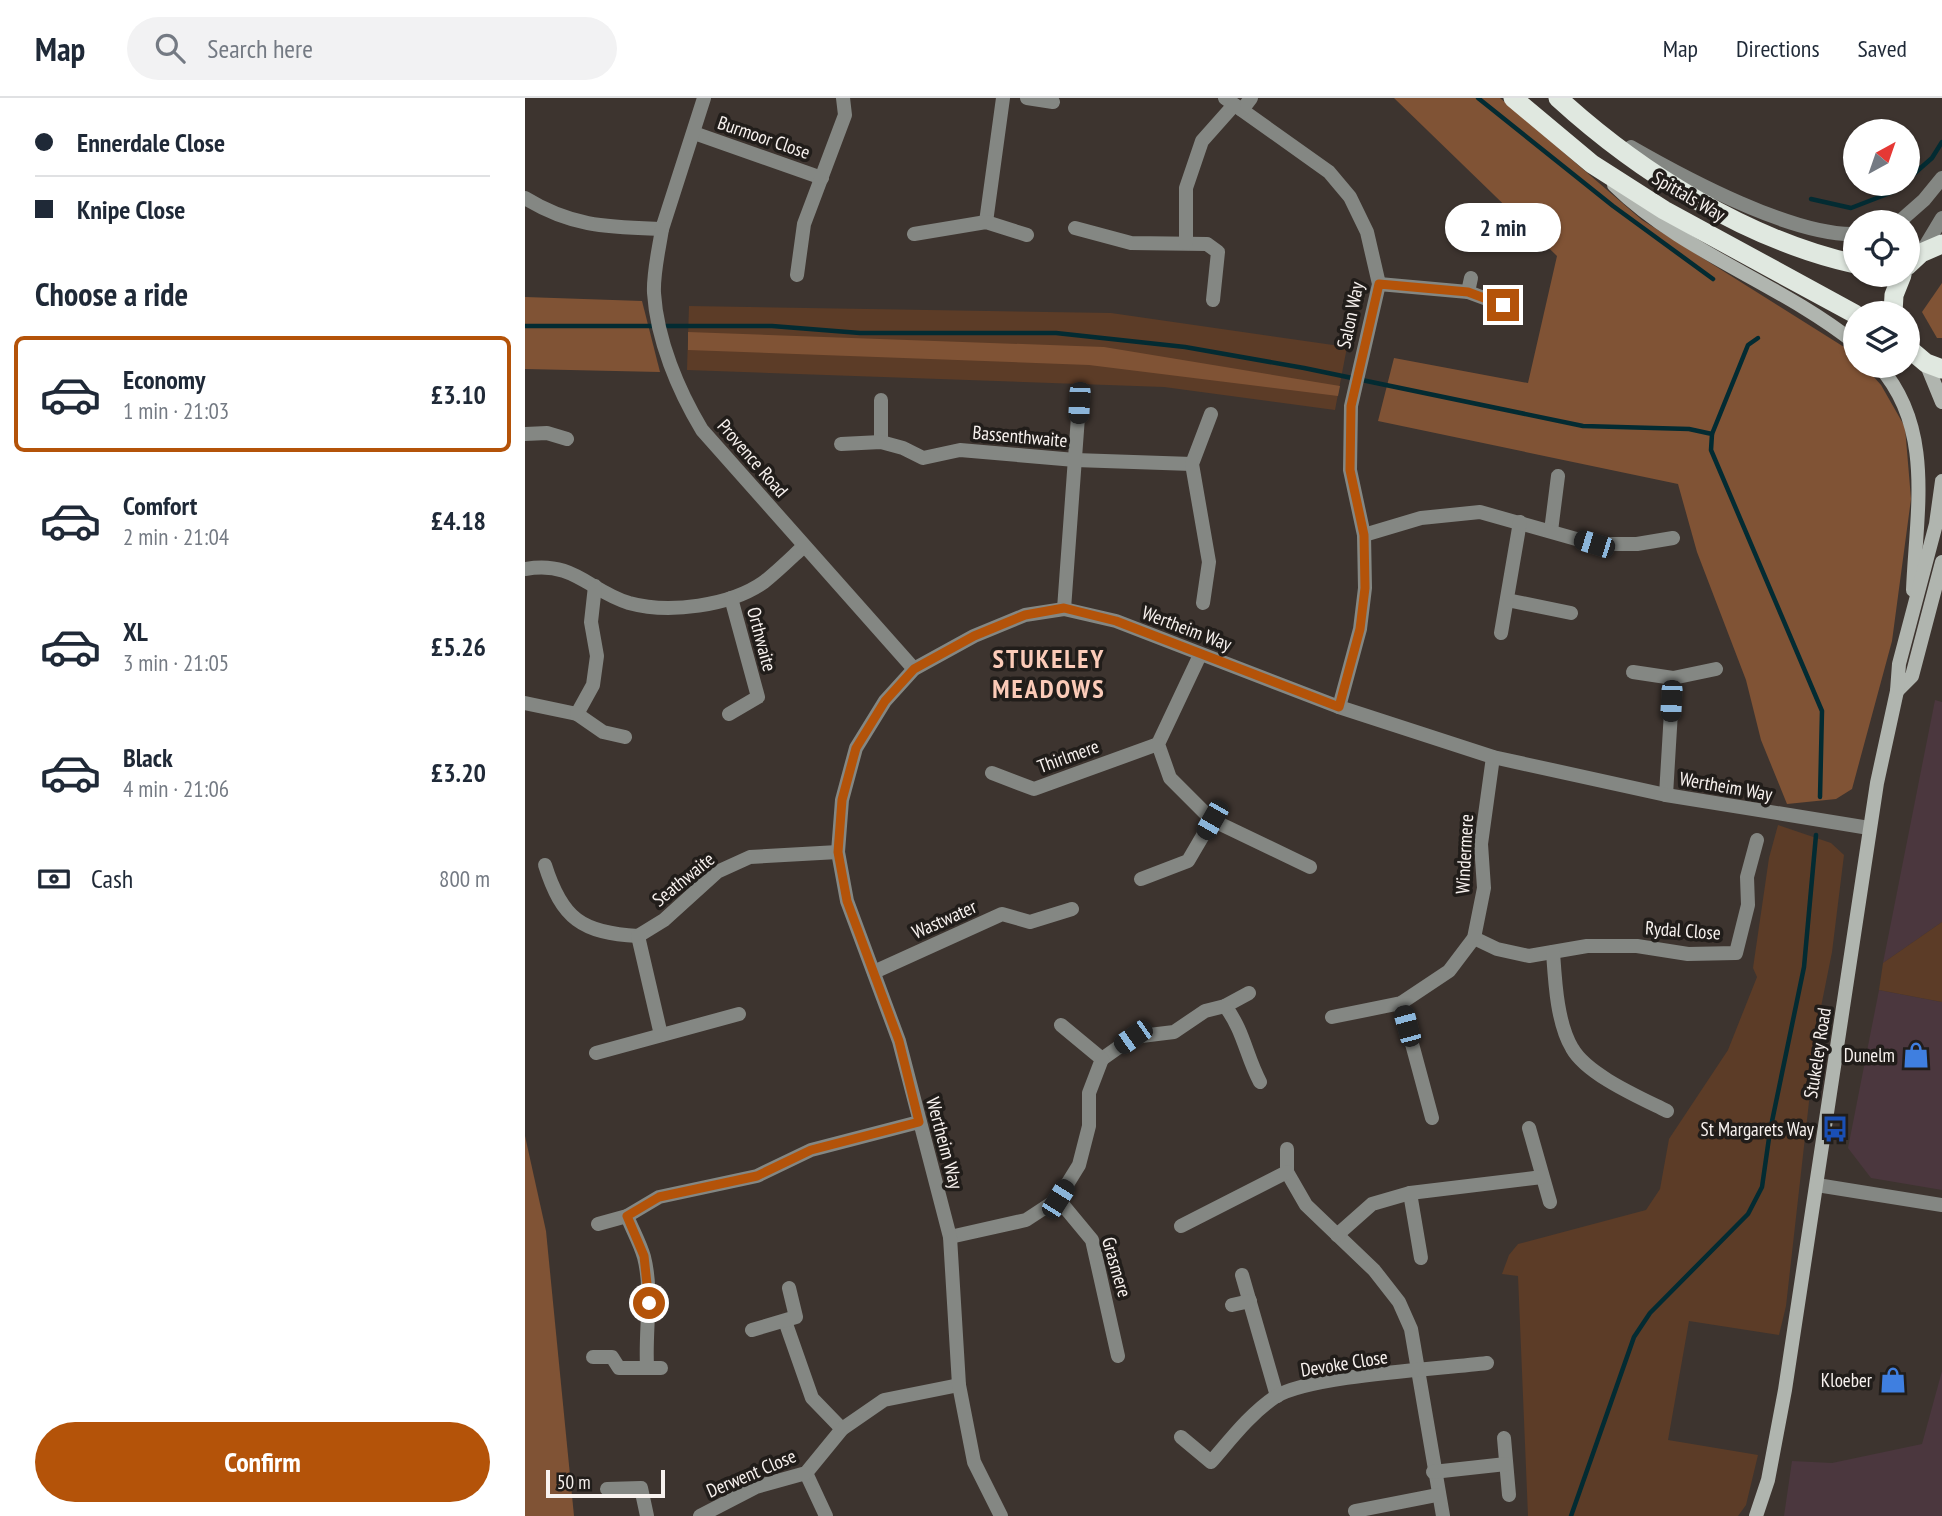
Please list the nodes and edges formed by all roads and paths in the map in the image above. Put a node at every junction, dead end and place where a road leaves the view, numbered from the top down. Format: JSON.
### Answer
{"nodes":[{"id":1,"x":704,"y":98,"type":"edge"},
{"id":2,"x":843,"y":98,"type":"edge"},
{"id":3,"x":1003,"y":98,"type":"edge"},
{"id":4,"x":1027,"y":98,"type":"edge"},
{"id":5,"x":1513,"y":98,"type":"edge"},
{"id":6,"x":1558,"y":98,"type":"edge"},
{"id":7,"x":1053,"y":102,"type":"dead end"},
{"id":8,"x":1238,"y":103,"type":"edge"},
{"id":9,"x":1584,"y":121,"type":"junction"},
{"id":10,"x":694,"y":133,"type":"junction"},
{"id":11,"x":1592,"y":164,"type":"junction"},
{"id":12,"x":822,"y":178,"type":"junction"},
{"id":13,"x":1942,"y":178,"type":"edge"},
{"id":14,"x":525,"y":198,"type":"edge"},
{"id":15,"x":1913,"y":210,"type":"edge"},
{"id":16,"x":1942,"y":218,"type":"edge"},
{"id":17,"x":986,"y":222,"type":"junction"},
{"id":18,"x":1075,"y":228,"type":"dead end"},
{"id":19,"x":662,"y":229,"type":"junction"},
{"id":20,"x":1843,"y":233,"type":"edge"},
{"id":21,"x":914,"y":234,"type":"dead end"},
{"id":22,"x":1027,"y":235,"type":"dead end"},
{"id":23,"x":1186,"y":243,"type":"junction"},
{"id":24,"x":1942,"y":244,"type":"edge"},
{"id":25,"x":1920,"y":250,"type":"edge"},
{"id":26,"x":1920,"y":258,"type":"edge"},
{"id":27,"x":1843,"y":260,"type":"edge"},
{"id":28,"x":797,"y":275,"type":"dead end"},
{"id":29,"x":1379,"y":284,"type":"junction"},
{"id":30,"x":1213,"y":300,"type":"dead end"},
{"id":31,"x":1503,"y":305,"type":"dead end"},
{"id":32,"x":1843,"y":307,"type":"edge"},
{"id":33,"x":1843,"y":335,"type":"edge"},
{"id":34,"x":1934,"y":366,"type":"edge"},
{"id":35,"x":1887,"y":378,"type":"edge"},
{"id":36,"x":881,"y":400,"type":"dead end"},
{"id":37,"x":1942,"y":402,"type":"edge"},
{"id":38,"x":1079,"y":403,"type":"dead end"},
{"id":39,"x":1211,"y":414,"type":"dead end"},
{"id":40,"x":525,"y":434,"type":"edge"},
{"id":41,"x":567,"y":439,"type":"dead end"},
{"id":42,"x":881,"y":442,"type":"junction"},
{"id":43,"x":841,"y":443,"type":"dead end"},
{"id":44,"x":1075,"y":460,"type":"junction"},
{"id":45,"x":1192,"y":464,"type":"junction"},
{"id":46,"x":1558,"y":476,"type":"dead end"},
{"id":47,"x":1942,"y":481,"type":"edge"},
{"id":48,"x":1520,"y":522,"type":"junction"},
{"id":49,"x":1551,"y":531,"type":"junction"},
{"id":50,"x":1364,"y":535,"type":"junction"},
{"id":51,"x":1673,"y":538,"type":"dead end"},
{"id":52,"x":804,"y":546,"type":"junction"},
{"id":53,"x":1942,"y":562,"type":"edge"},
{"id":54,"x":525,"y":569,"type":"edge"},
{"id":55,"x":596,"y":586,"type":"junction"},
{"id":56,"x":731,"y":598,"type":"junction"},
{"id":57,"x":1507,"y":600,"type":"junction"},
{"id":58,"x":1203,"y":603,"type":"dead end"},
{"id":59,"x":1064,"y":608,"type":"junction"},
{"id":60,"x":1571,"y":612,"type":"dead end"},
{"id":61,"x":1911,"y":620,"type":"junction"},
{"id":62,"x":1501,"y":633,"type":"dead end"},
{"id":63,"x":1200,"y":654,"type":"junction"},
{"id":64,"x":914,"y":669,"type":"junction"},
{"id":65,"x":1716,"y":669,"type":"dead end"},
{"id":66,"x":1633,"y":672,"type":"dead end"},
{"id":67,"x":1673,"y":678,"type":"junction"},
{"id":68,"x":1897,"y":691,"type":"junction"},
{"id":69,"x":526,"y":706,"type":"edge"},
{"id":70,"x":1339,"y":707,"type":"junction"},
{"id":71,"x":577,"y":715,"type":"junction"},
{"id":72,"x":729,"y":715,"type":"dead end"},
{"id":73,"x":625,"y":737,"type":"dead end"},
{"id":74,"x":1158,"y":744,"type":"junction"},
{"id":75,"x":1493,"y":757,"type":"junction"},
{"id":76,"x":992,"y":773,"type":"dead end"},
{"id":77,"x":1666,"y":795,"type":"junction"},
{"id":78,"x":1212,"y":820,"type":"junction"},
{"id":79,"x":1869,"y":828,"type":"junction"},
{"id":80,"x":1757,"y":840,"type":"dead end"},
{"id":81,"x":838,"y":852,"type":"junction"},
{"id":82,"x":545,"y":865,"type":"dead end"},
{"id":83,"x":1310,"y":867,"type":"dead end"},
{"id":84,"x":1141,"y":879,"type":"dead end"},
{"id":85,"x":1072,"y":909,"type":"dead end"},
{"id":86,"x":638,"y":936,"type":"junction"},
{"id":87,"x":1475,"y":938,"type":"junction"},
{"id":88,"x":1553,"y":952,"type":"junction"},
{"id":89,"x":874,"y":972,"type":"junction"},
{"id":90,"x":1249,"y":993,"type":"dead end"},
{"id":91,"x":1401,"y":1003,"type":"junction"},
{"id":92,"x":1225,"y":1006,"type":"junction"},
{"id":93,"x":739,"y":1014,"type":"dead end"},
{"id":94,"x":1332,"y":1017,"type":"dead end"},
{"id":95,"x":1061,"y":1025,"type":"dead end"},
{"id":96,"x":661,"y":1035,"type":"junction"},
{"id":97,"x":596,"y":1053,"type":"dead end"},
{"id":98,"x":1102,"y":1059,"type":"junction"},
{"id":99,"x":1260,"y":1082,"type":"dead end"},
{"id":100,"x":1667,"y":1111,"type":"dead end"},
{"id":101,"x":1431,"y":1118,"type":"dead end"},
{"id":102,"x":919,"y":1122,"type":"junction"},
{"id":103,"x":1529,"y":1128,"type":"dead end"},
{"id":104,"x":1287,"y":1149,"type":"dead end"},
{"id":105,"x":1287,"y":1172,"type":"junction"},
{"id":106,"x":1542,"y":1177,"type":"junction"},
{"id":107,"x":1817,"y":1185,"type":"junction"},
{"id":108,"x":1410,"y":1193,"type":"junction"},
{"id":109,"x":1058,"y":1199,"type":"junction"},
{"id":110,"x":1550,"y":1202,"type":"dead end"},
{"id":111,"x":1942,"y":1205,"type":"edge"},
{"id":112,"x":627,"y":1216,"type":"junction"},
{"id":113,"x":598,"y":1224,"type":"dead end"},
{"id":114,"x":1181,"y":1226,"type":"dead end"},
{"id":115,"x":1336,"y":1235,"type":"junction"},
{"id":116,"x":950,"y":1237,"type":"junction"},
{"id":117,"x":1421,"y":1258,"type":"dead end"},
{"id":118,"x":1242,"y":1275,"type":"dead end"},
{"id":119,"x":789,"y":1288,"type":"dead end"},
{"id":120,"x":1250,"y":1301,"type":"junction"},
{"id":121,"x":1232,"y":1305,"type":"dead end"},
{"id":122,"x":785,"y":1321,"type":"junction"},
{"id":123,"x":752,"y":1330,"type":"dead end"},
{"id":124,"x":1118,"y":1356,"type":"dead end"},
{"id":125,"x":593,"y":1357,"type":"dead end"},
{"id":126,"x":1487,"y":1363,"type":"dead end"},
{"id":127,"x":1418,"y":1371,"type":"junction"},
{"id":128,"x":959,"y":1385,"type":"junction"},
{"id":129,"x":1277,"y":1396,"type":"junction"},
{"id":130,"x":842,"y":1430,"type":"junction"},
{"id":131,"x":1181,"y":1437,"type":"dead end"},
{"id":132,"x":1504,"y":1438,"type":"dead end"},
{"id":133,"x":1506,"y":1464,"type":"junction"},
{"id":134,"x":1433,"y":1472,"type":"junction"},
{"id":135,"x":806,"y":1474,"type":"junction"},
{"id":136,"x":607,"y":1489,"type":"dead end"},
{"id":137,"x":1437,"y":1495,"type":"junction"},
{"id":138,"x":1509,"y":1495,"type":"dead end"},
{"id":139,"x":1355,"y":1511,"type":"dead end"},
{"id":140,"x":1761,"y":1512,"type":"edge"},
{"id":141,"x":647,"y":1516,"type":"edge"},
{"id":142,"x":701,"y":1516,"type":"edge"},
{"id":143,"x":826,"y":1516,"type":"edge"},
{"id":144,"x":1001,"y":1516,"type":"edge"},
{"id":145,"x":1443,"y":1516,"type":"edge"}],
"edges":[{"from":1,"to":10,"type":"street","name":"Provence Road"},
{"from":2,"to":12,"type":"street","name":"Burmoor Close"},
{"from":3,"to":17,"type":"street"},
{"from":4,"to":7,"type":"street"},
{"from":5,"to":11,"type":"highway","name":"Spittals Way"},
{"from":6,"to":9,"type":"highway","name":"Spittals Way"},
{"from":8,"to":23,"type":"street"},
{"from":8,"to":29,"type":"street","name":"Salon Way"},
{"from":9,"to":20,"type":"street"},
{"from":9,"to":27,"type":"highway","name":"Spittals Way"},
{"from":10,"to":12,"type":"street","name":"Burmoor Close"},
{"from":10,"to":19,"type":"street","name":"Provence Road"},
{"from":11,"to":32,"type":"highway","name":"Spittals Way"},
{"from":11,"to":33,"type":"main road"},
{"from":12,"to":28,"type":"street","name":"Burmoor Close"},
{"from":13,"to":15,"type":"street"},
{"from":14,"to":19,"type":"street"},
{"from":16,"to":25,"type":"street"},
{"from":17,"to":21,"type":"street"},
{"from":17,"to":22,"type":"street"},
{"from":18,"to":23,"type":"street"},
{"from":19,"to":52,"type":"street","name":"Provence Road"},
{"from":23,"to":30,"type":"street"},
{"from":24,"to":26,"type":"highway"},
{"from":29,"to":31,"type":"street"},
{"from":29,"to":50,"type":"street","name":"Salon Way"},
{"from":34,"to":37,"type":"main road"},
{"from":35,"to":61,"type":"main road"},
{"from":36,"to":42,"type":"street"},
{"from":38,"to":44,"type":"street","name":"Bassenthwaite"},
{"from":39,"to":45,"type":"street"},
{"from":40,"to":41,"type":"street"},
{"from":42,"to":43,"type":"street","name":"Bassenthwaite"},
{"from":42,"to":44,"type":"street","name":"Bassenthwaite"},
{"from":44,"to":45,"type":"street","name":"Bassenthwaite"},
{"from":44,"to":59,"type":"street","name":"Bassenthwaite"},
{"from":45,"to":58,"type":"street"},
{"from":46,"to":49,"type":"street"},
{"from":47,"to":61,"type":"main road","name":"Stukeley Road"},
{"from":48,"to":49,"type":"street"},
{"from":48,"to":50,"type":"street"},
{"from":48,"to":57,"type":"street"},
{"from":49,"to":51,"type":"street"},
{"from":50,"to":70,"type":"street","name":"Salon Way"},
{"from":52,"to":56,"type":"street","name":"Orthwaite"},
{"from":52,"to":64,"type":"street","name":"Provence Road"},
{"from":53,"to":68,"type":"main road","name":"Stukeley Road"},
{"from":54,"to":55,"type":"street","name":"Orthwaite"},
{"from":55,"to":56,"type":"street","name":"Orthwaite"},
{"from":55,"to":71,"type":"street"},
{"from":56,"to":72,"type":"street","name":"Orthwaite"},
{"from":57,"to":60,"type":"street"},
{"from":57,"to":62,"type":"street"},
{"from":59,"to":63,"type":"street","name":"Wertheim Way"},
{"from":59,"to":64,"type":"street","name":"Wertheim Way"},
{"from":61,"to":68,"type":"main road","name":"Stukeley Road"},
{"from":63,"to":70,"type":"street","name":"Wertheim Way"},
{"from":63,"to":74,"type":"street"},
{"from":64,"to":81,"type":"street","name":"Wertheim Way"},
{"from":65,"to":67,"type":"street"},
{"from":66,"to":67,"type":"street"},
{"from":67,"to":77,"type":"street"},
{"from":68,"to":79,"type":"main road","name":"Stukeley Road"},
{"from":69,"to":71,"type":"street"},
{"from":70,"to":75,"type":"street","name":"Wertheim Way"},
{"from":71,"to":73,"type":"street"},
{"from":74,"to":76,"type":"street","name":"Thirlmere"},
{"from":74,"to":78,"type":"street"},
{"from":75,"to":77,"type":"street","name":"Wertheim Way"},
{"from":75,"to":87,"type":"street","name":"Windermere"},
{"from":77,"to":79,"type":"street","name":"Wertheim Way"},
{"from":78,"to":83,"type":"street"},
{"from":78,"to":84,"type":"street"},
{"from":79,"to":107,"type":"main road","name":"Stukeley Road"},
{"from":80,"to":88,"type":"street","name":"Rydal Close"},
{"from":81,"to":86,"type":"street","name":"Seathwaite"},
{"from":81,"to":89,"type":"street","name":"Wertheim Way"},
{"from":82,"to":86,"type":"street"},
{"from":85,"to":89,"type":"street","name":"Wastwater"},
{"from":86,"to":96,"type":"street"},
{"from":87,"to":88,"type":"street","name":"Rydal Close"},
{"from":87,"to":91,"type":"street","name":"Windermere"},
{"from":88,"to":100,"type":"street"},
{"from":89,"to":102,"type":"street","name":"Wertheim Way"},
{"from":90,"to":92,"type":"street"},
{"from":91,"to":94,"type":"street","name":"Windermere"},
{"from":91,"to":101,"type":"street"},
{"from":92,"to":98,"type":"street"},
{"from":92,"to":99,"type":"street"},
{"from":93,"to":96,"type":"street"},
{"from":95,"to":98,"type":"street"},
{"from":96,"to":97,"type":"street"},
{"from":98,"to":109,"type":"street"},
{"from":102,"to":112,"type":"street"},
{"from":102,"to":116,"type":"street","name":"Wertheim Way"},
{"from":103,"to":106,"type":"street"},
{"from":104,"to":105,"type":"street","name":"Devoke Close"},
{"from":105,"to":114,"type":"street"},
{"from":105,"to":115,"type":"street","name":"Devoke Close"},
{"from":106,"to":108,"type":"street"},
{"from":106,"to":110,"type":"street"},
{"from":107,"to":111,"type":"street"},
{"from":107,"to":140,"type":"main road","name":"Stukeley Road"},
{"from":108,"to":115,"type":"street"},
{"from":108,"to":117,"type":"street"},
{"from":109,"to":116,"type":"street"},
{"from":109,"to":124,"type":"street","name":"Grasmere"},
{"from":112,"to":113,"type":"street"},
{"from":112,"to":125,"type":"street"},
{"from":115,"to":127,"type":"street","name":"Devoke Close"},
{"from":116,"to":128,"type":"street","name":"Wertheim Way"},
{"from":118,"to":120,"type":"street","name":"Devoke Close"},
{"from":119,"to":122,"type":"street"},
{"from":120,"to":121,"type":"street"},
{"from":120,"to":129,"type":"street","name":"Devoke Close"},
{"from":122,"to":123,"type":"street"},
{"from":122,"to":130,"type":"street"},
{"from":126,"to":127,"type":"street","name":"Devoke Close"},
{"from":127,"to":129,"type":"street","name":"Devoke Close"},
{"from":127,"to":134,"type":"street","name":"Devoke Close"},
{"from":128,"to":130,"type":"street","name":"Derwent Close"},
{"from":128,"to":144,"type":"street","name":"Wertheim Way"},
{"from":129,"to":131,"type":"street","name":"Devoke Close"},
{"from":130,"to":135,"type":"street","name":"Derwent Close"},
{"from":132,"to":133,"type":"street"},
{"from":133,"to":134,"type":"street"},
{"from":133,"to":138,"type":"street"},
{"from":134,"to":137,"type":"street","name":"Devoke Close"},
{"from":135,"to":142,"type":"street","name":"Derwent Close"},
{"from":135,"to":143,"type":"street"},
{"from":136,"to":141,"type":"street"},
{"from":137,"to":139,"type":"street"},
{"from":137,"to":145,"type":"street","name":"Devoke Close"}]}
